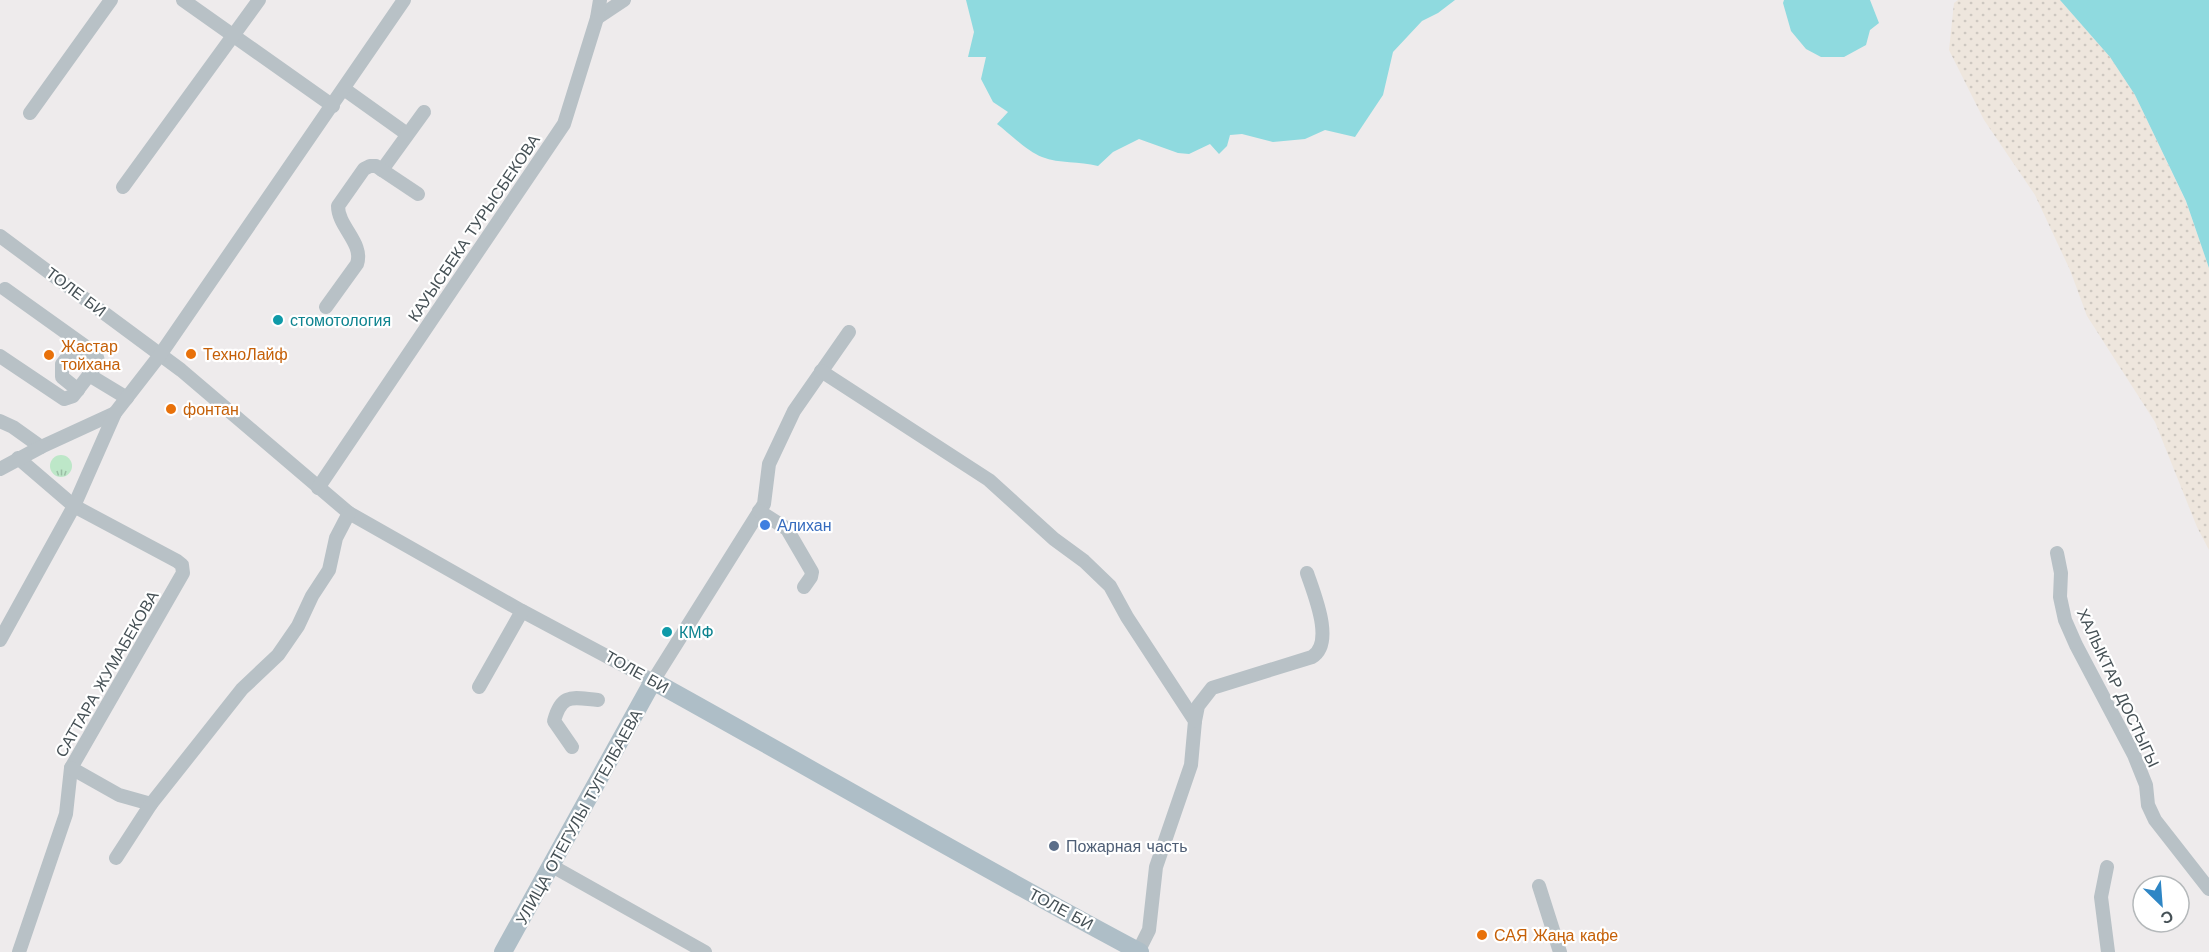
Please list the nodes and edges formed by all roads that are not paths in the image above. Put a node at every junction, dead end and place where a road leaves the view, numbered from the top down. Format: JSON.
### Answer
{"nodes":[{"id":1,"x":111,"y":0,"type":"edge"},
{"id":2,"x":183,"y":0,"type":"edge"},
{"id":3,"x":259,"y":0,"type":"edge"},
{"id":4,"x":404,"y":0,"type":"edge"},
{"id":5,"x":600,"y":0,"type":"edge"},
{"id":6,"x":624,"y":0,"type":"edge"},
{"id":7,"x":597,"y":18,"type":"junction"},
{"id":8,"x":233,"y":36,"type":"junction"},
{"id":9,"x":344,"y":88,"type":"junction"},
{"id":10,"x":333,"y":106,"type":"junction"},
{"id":11,"x":424,"y":112,"type":"dead end"},
{"id":12,"x":30,"y":113,"type":"dead end"},
{"id":13,"x":407,"y":134,"type":"junction"},
{"id":14,"x":382,"y":170,"type":"junction"},
{"id":15,"x":123,"y":187,"type":"dead end"},
{"id":16,"x":418,"y":194,"type":"dead end"},
{"id":17,"x":0,"y":236,"type":"edge"},
{"id":18,"x":4,"y":290,"type":"dead end"},
{"id":19,"x":326,"y":307,"type":"dead end"},
{"id":20,"x":849,"y":332,"type":"dead end"},
{"id":21,"x":156,"y":352,"type":"junction"},
{"id":22,"x":0,"y":356,"type":"edge"},
{"id":23,"x":821,"y":371,"type":"junction"},
{"id":24,"x":92,"y":372,"type":"junction"},
{"id":25,"x":78,"y":390,"type":"junction"},
{"id":26,"x":128,"y":398,"type":"junction"},
{"id":27,"x":115,"y":413,"type":"junction"},
{"id":28,"x":0,"y":421,"type":"edge"},
{"id":29,"x":41,"y":447,"type":"junction"},
{"id":30,"x":18,"y":459,"type":"junction"},
{"id":31,"x":0,"y":469,"type":"edge"},
{"id":32,"x":318,"y":488,"type":"junction"},
{"id":33,"x":74,"y":506,"type":"junction"},
{"id":34,"x":759,"y":511,"type":"junction"},
{"id":35,"x":349,"y":513,"type":"junction"},
{"id":36,"x":2057,"y":553,"type":"dead end"},
{"id":37,"x":1307,"y":573,"type":"dead end"},
{"id":38,"x":804,"y":587,"type":"dead end"},
{"id":39,"x":522,"y":611,"type":"junction"},
{"id":40,"x":0,"y":640,"type":"edge"},
{"id":41,"x":653,"y":681,"type":"junction"},
{"id":42,"x":479,"y":687,"type":"dead end"},
{"id":43,"x":598,"y":700,"type":"dead end"},
{"id":44,"x":1195,"y":721,"type":"junction"},
{"id":45,"x":572,"y":747,"type":"dead end"},
{"id":46,"x":71,"y":768,"type":"junction"},
{"id":47,"x":152,"y":804,"type":"junction"},
{"id":48,"x":116,"y":858,"type":"dead end"},
{"id":49,"x":552,"y":866,"type":"junction"},
{"id":50,"x":2107,"y":867,"type":"dead end"},
{"id":51,"x":1539,"y":886,"type":"dead end"},
{"id":52,"x":2209,"y":889,"type":"edge"},
{"id":53,"x":19,"y":952,"type":"edge"},
{"id":54,"x":503,"y":952,"type":"edge"},
{"id":55,"x":705,"y":952,"type":"edge"},
{"id":56,"x":1138,"y":952,"type":"edge"},
{"id":57,"x":1560,"y":952,"type":"edge"},
{"id":58,"x":2108,"y":952,"type":"edge"}],
"edges":[{"from":1,"to":12,"type":"street"},
{"from":2,"to":8,"type":"street"},
{"from":3,"to":8,"type":"street"},
{"from":4,"to":9,"type":"street"},
{"from":5,"to":7,"type":"street","name":"КАУЫСБЕКА ТУРЫСБЕКОВА"},
{"from":6,"to":7,"type":"street"},
{"from":7,"to":32,"type":"street","name":"КАУЫСБЕКА ТУРЫСБЕКОВА"},
{"from":8,"to":10,"type":"street"},
{"from":8,"to":15,"type":"street"},
{"from":9,"to":10,"type":"street"},
{"from":9,"to":13,"type":"street"},
{"from":10,"to":21,"type":"street"},
{"from":11,"to":13,"type":"street"},
{"from":13,"to":14,"type":"street"},
{"from":14,"to":16,"type":"street"},
{"from":14,"to":19,"type":"street"},
{"from":17,"to":21,"type":"street","name":"ТОЛЕ БИ"},
{"from":18,"to":24,"type":"street"},
{"from":20,"to":23,"type":"street"},
{"from":21,"to":26,"type":"street"},
{"from":21,"to":32,"type":"street","name":"ТОЛЕ БИ"},
{"from":22,"to":25,"type":"street"},
{"from":23,"to":34,"type":"street"},
{"from":23,"to":44,"type":"street"},
{"from":24,"to":25,"type":"street"},
{"from":24,"to":25,"type":"street"},
{"from":24,"to":26,"type":"street"},
{"from":26,"to":27,"type":"street"},
{"from":27,"to":29,"type":"street"},
{"from":27,"to":33,"type":"street"},
{"from":28,"to":29,"type":"street"},
{"from":29,"to":30,"type":"street"},
{"from":30,"to":31,"type":"street"},
{"from":30,"to":33,"type":"street"},
{"from":32,"to":35,"type":"street","name":"ТОЛЕ БИ"},
{"from":33,"to":40,"type":"street"},
{"from":33,"to":46,"type":"street","name":"САТТАРА ЖУМАБЕКОВА"},
{"from":34,"to":38,"type":"street"},
{"from":34,"to":41,"type":"street"},
{"from":35,"to":39,"type":"street","name":"ТОЛЕ БИ"},
{"from":35,"to":47,"type":"street"},
{"from":36,"to":52,"type":"street","name":"ХАЛЫКТАР ДОСТЫГЫ"},
{"from":37,"to":44,"type":"street"},
{"from":39,"to":41,"type":"street","name":"ТОЛЕ БИ"},
{"from":39,"to":42,"type":"street"},
{"from":41,"to":49,"type":"main road","name":"УЛИЦА ОТЕГУЛЫ ТУГЕЛБАЕВА"},
{"from":41,"to":56,"type":"main road","name":"ТОЛЕ БИ"},
{"from":43,"to":45,"type":"street"},
{"from":44,"to":56,"type":"street"},
{"from":46,"to":47,"type":"street"},
{"from":46,"to":53,"type":"street","name":"САТТАРА ЖУМАБЕКОВА"},
{"from":47,"to":48,"type":"street"},
{"from":49,"to":54,"type":"main road","name":"УЛИЦА ОТЕГУЛЫ ТУГЕЛБАЕВА"},
{"from":49,"to":55,"type":"street"},
{"from":50,"to":58,"type":"street"},
{"from":51,"to":57,"type":"street"}]}
